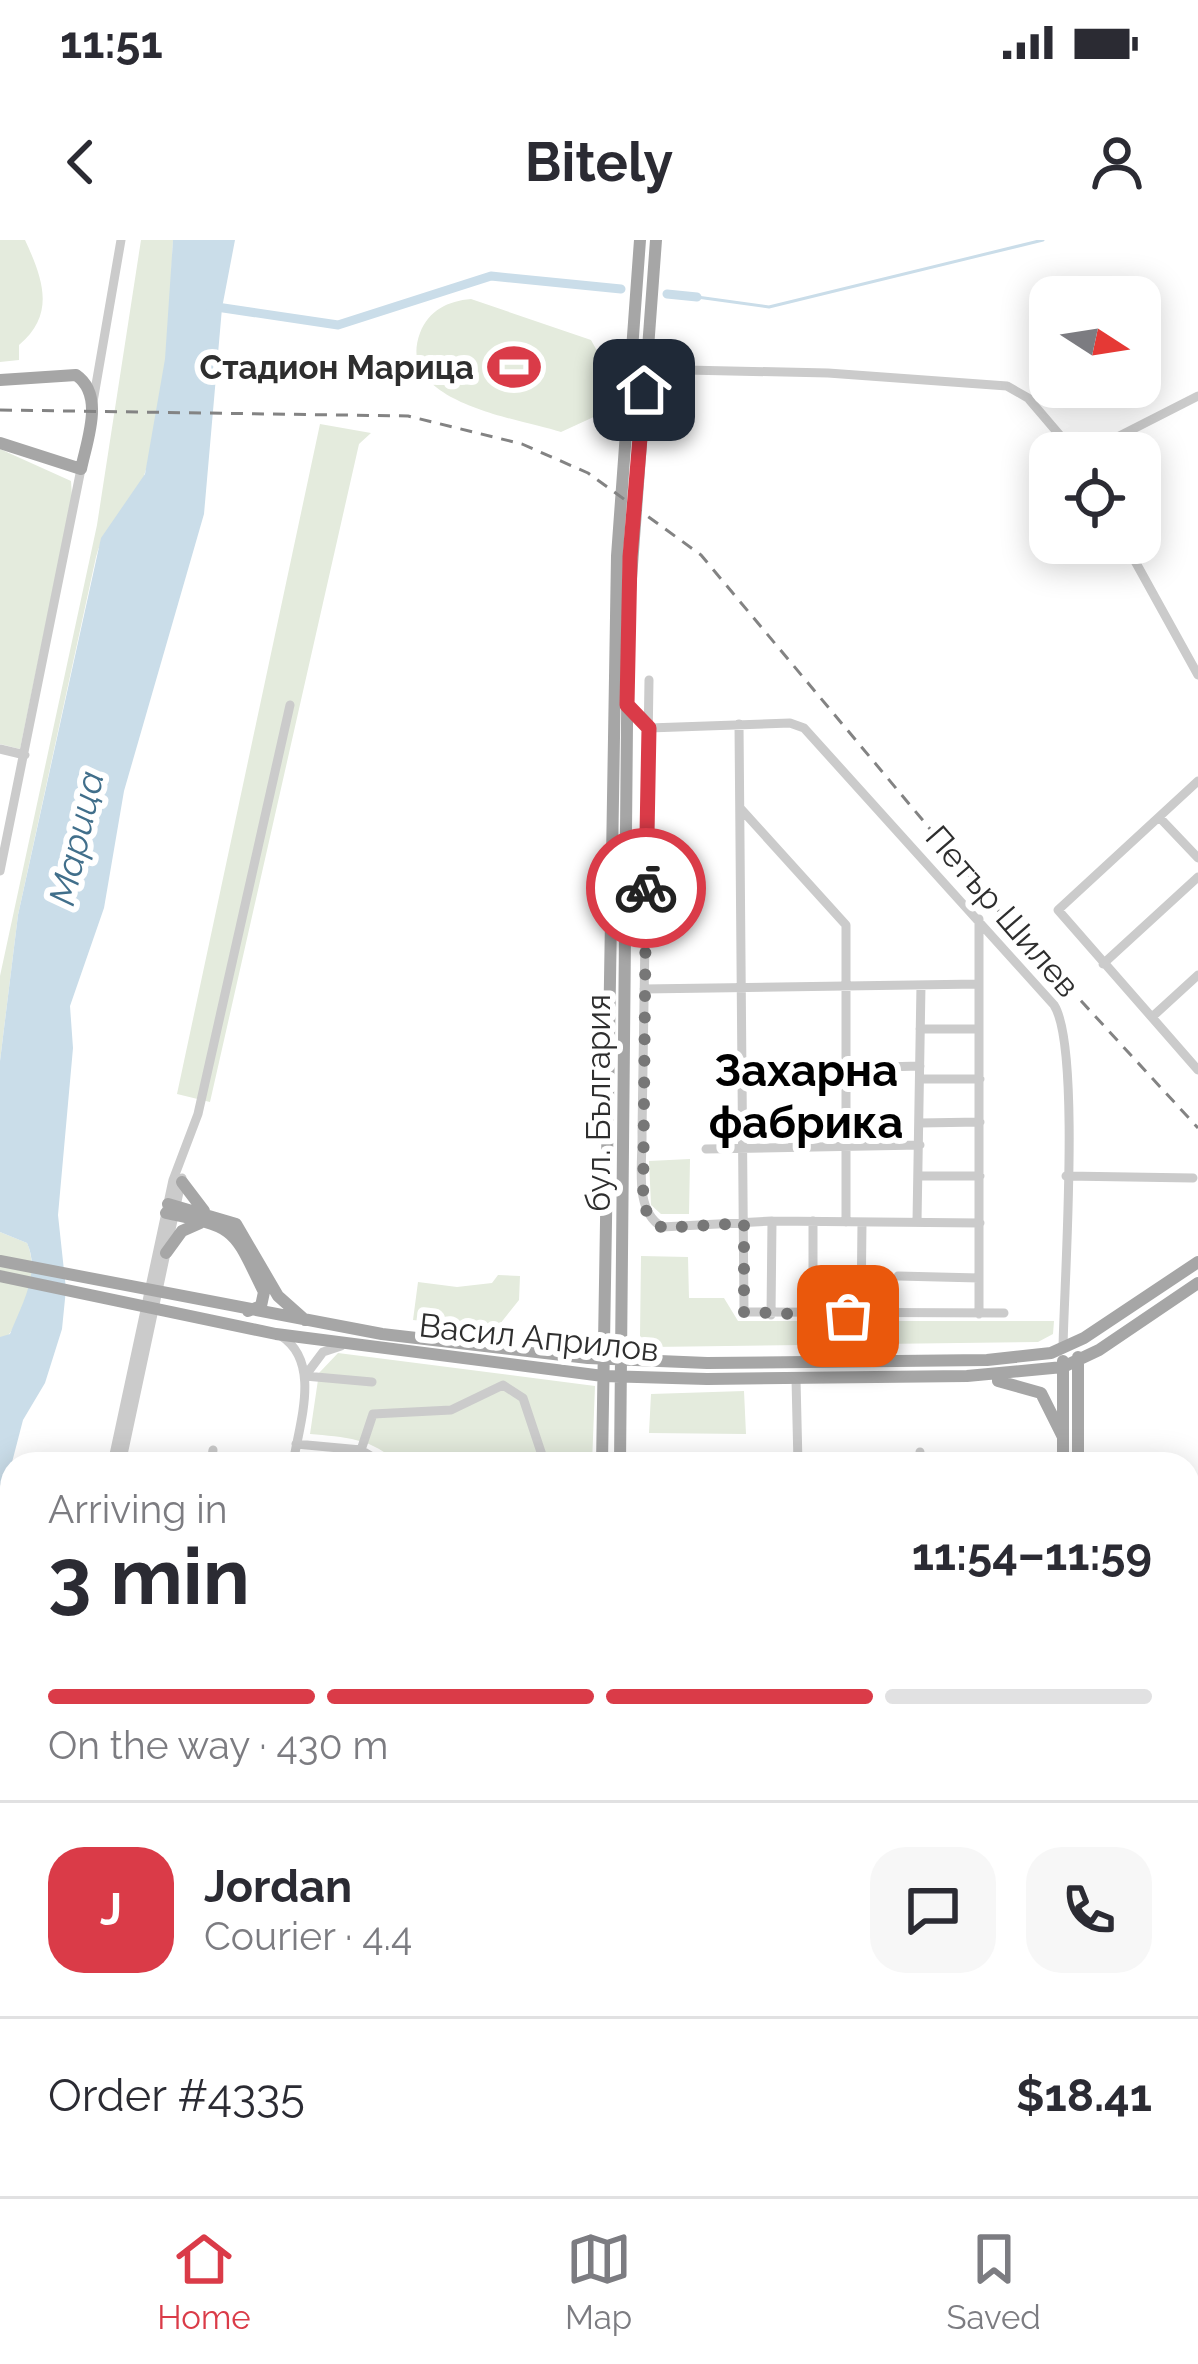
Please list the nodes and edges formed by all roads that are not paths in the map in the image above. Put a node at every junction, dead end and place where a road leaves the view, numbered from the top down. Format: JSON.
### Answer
{"nodes":[{"id":1,"x":122,"y":240,"type":"edge"},
{"id":2,"x":640,"y":240,"type":"edge"},
{"id":3,"x":656,"y":240,"type":"edge"},
{"id":4,"x":630,"y":369,"type":"junction"},
{"id":5,"x":646,"y":369,"type":"junction"},
{"id":6,"x":0,"y":380,"type":"edge"},
{"id":7,"x":1198,"y":396,"type":"edge"},
{"id":8,"x":93,"y":407,"type":"junction"},
{"id":9,"x":1057,"y":432,"type":"edge"},
{"id":10,"x":1127,"y":432,"type":"edge"},
{"id":11,"x":0,"y":443,"type":"edge"},
{"id":12,"x":81,"y":469,"type":"junction"},
{"id":13,"x":1137,"y":564,"type":"edge"},
{"id":14,"x":1198,"y":675,"type":"edge"},
{"id":15,"x":649,"y":680,"type":"dead end"},
{"id":16,"x":290,"y":705,"type":"dead end"},
{"id":17,"x":627,"y":705,"type":"junction"},
{"id":18,"x":739,"y":724,"type":"junction"},
{"id":19,"x":649,"y":728,"type":"junction"},
{"id":20,"x":627,"y":746,"type":"junction"},
{"id":21,"x":0,"y":749,"type":"edge"},
{"id":22,"x":25,"y":755,"type":"junction"},
{"id":23,"x":1198,"y":782,"type":"edge"},
{"id":24,"x":741,"y":808,"type":"junction"},
{"id":25,"x":1159,"y":817,"type":"junction"},
{"id":26,"x":1198,"y":858,"type":"edge"},
{"id":27,"x":0,"y":871,"type":"edge"},
{"id":28,"x":1198,"y":877,"type":"edge"},
{"id":29,"x":979,"y":919,"type":"junction"},
{"id":30,"x":1103,"y":964,"type":"junction"},
{"id":31,"x":609,"y":971,"type":"junction"},
{"id":32,"x":626,"y":971,"type":"junction"},
{"id":33,"x":1198,"y":975,"type":"edge"},
{"id":34,"x":846,"y":983,"type":"junction"},
{"id":35,"x":742,"y":984,"type":"junction"},
{"id":36,"x":979,"y":984,"type":"junction"},
{"id":37,"x":921,"y":985,"type":"junction"},
{"id":38,"x":644,"y":988,"type":"junction"},
{"id":39,"x":1152,"y":1017,"type":"junction"},
{"id":40,"x":979,"y":1029,"type":"junction"},
{"id":41,"x":920,"y":1030,"type":"junction"},
{"id":42,"x":920,"y":1066,"type":"junction"},
{"id":43,"x":847,"y":1068,"type":"junction"},
{"id":44,"x":1198,"y":1070,"type":"edge"},
{"id":45,"x":920,"y":1079,"type":"junction"},
{"id":46,"x":980,"y":1079,"type":"junction"},
{"id":47,"x":920,"y":1123,"type":"junction"},
{"id":48,"x":980,"y":1123,"type":"junction"},
{"id":49,"x":920,"y":1145,"type":"junction"},
{"id":50,"x":848,"y":1146,"type":"junction"},
{"id":51,"x":785,"y":1148,"type":"junction"},
{"id":52,"x":706,"y":1149,"type":"dead end"},
{"id":53,"x":746,"y":1150,"type":"junction"},
{"id":54,"x":786,"y":1165,"type":"dead end"},
{"id":55,"x":182,"y":1166,"type":"junction"},
{"id":56,"x":920,"y":1176,"type":"junction"},
{"id":57,"x":980,"y":1176,"type":"junction"},
{"id":58,"x":1066,"y":1176,"type":"junction"},
{"id":59,"x":1193,"y":1178,"type":"dead end"},
{"id":60,"x":182,"y":1182,"type":"junction"},
{"id":61,"x":171,"y":1209,"type":"junction"},
{"id":62,"x":205,"y":1217,"type":"junction"},
{"id":63,"x":772,"y":1221,"type":"junction"},
{"id":64,"x":813,"y":1221,"type":"junction"},
{"id":65,"x":846,"y":1222,"type":"junction"},
{"id":66,"x":862,"y":1222,"type":"junction"},
{"id":67,"x":917,"y":1222,"type":"junction"},
{"id":68,"x":744,"y":1223,"type":"junction"},
{"id":69,"x":980,"y":1223,"type":"junction"},
{"id":70,"x":166,"y":1253,"type":"junction"},
{"id":71,"x":0,"y":1261,"type":"edge"},
{"id":72,"x":1198,"y":1262,"type":"edge"},
{"id":73,"x":0,"y":1276,"type":"edge"},
{"id":74,"x":898,"y":1276,"type":"dead end"},
{"id":75,"x":980,"y":1278,"type":"junction"},
{"id":76,"x":1198,"y":1283,"type":"edge"},
{"id":77,"x":170,"y":1304,"type":"junction"},
{"id":78,"x":244,"y":1312,"type":"junction"},
{"id":79,"x":1004,"y":1313,"type":"dead end"},
{"id":80,"x":979,"y":1314,"type":"junction"},
{"id":81,"x":771,"y":1315,"type":"junction"},
{"id":82,"x":813,"y":1315,"type":"junction"},
{"id":83,"x":861,"y":1316,"type":"junction"},
{"id":84,"x":311,"y":1324,"type":"junction"},
{"id":85,"x":276,"y":1334,"type":"junction"},
{"id":86,"x":350,"y":1344,"type":"junction"},
{"id":87,"x":1069,"y":1346,"type":"junction"},
{"id":88,"x":604,"y":1359,"type":"junction"},
{"id":89,"x":624,"y":1360,"type":"junction"},
{"id":90,"x":1078,"y":1363,"type":"junction"},
{"id":91,"x":1064,"y":1367,"type":"junction"},
{"id":92,"x":305,"y":1376,"type":"junction"},
{"id":93,"x":603,"y":1376,"type":"junction"},
{"id":94,"x":967,"y":1376,"type":"junction"},
{"id":95,"x":624,"y":1377,"type":"junction"},
{"id":96,"x":796,"y":1379,"type":"junction"},
{"id":97,"x":372,"y":1382,"type":"dead end"},
{"id":98,"x":1063,"y":1437,"type":"junction"},
{"id":99,"x":296,"y":1444,"type":"junction"},
{"id":100,"x":361,"y":1450,"type":"junction"},
{"id":101,"x":119,"y":1452,"type":"edge"},
{"id":102,"x":119,"y":1452,"type":"edge"},
{"id":103,"x":295,"y":1452,"type":"edge"},
{"id":104,"x":364,"y":1452,"type":"edge"},
{"id":105,"x":541,"y":1452,"type":"edge"},
{"id":106,"x":602,"y":1452,"type":"edge"},
{"id":107,"x":621,"y":1452,"type":"edge"},
{"id":108,"x":798,"y":1452,"type":"edge"},
{"id":109,"x":1063,"y":1452,"type":"edge"},
{"id":110,"x":1078,"y":1452,"type":"edge"}],
"edges":[{"from":1,"to":8,"type":"street"},
{"from":2,"to":4,"type":"main road","name":"бул. България"},
{"from":3,"to":5,"type":"main road","name":"бул. България"},
{"from":4,"to":5,"type":"street"},
{"from":4,"to":31,"type":"main road","name":"бул. България"},
{"from":5,"to":9,"type":"street"},
{"from":5,"to":17,"type":"main road","name":"бул. България"},
{"from":6,"to":8,"type":"main road"},
{"from":7,"to":10,"type":"street"},
{"from":8,"to":12,"type":"main road"},
{"from":11,"to":12,"type":"main road"},
{"from":12,"to":22,"type":"street"},
{"from":13,"to":14,"type":"street"},
{"from":15,"to":19,"type":"street","name":"бул. България"},
{"from":16,"to":55,"type":"street"},
{"from":17,"to":19,"type":"street"},
{"from":17,"to":20,"type":"main road","name":"бул. България"},
{"from":18,"to":19,"type":"street","name":"Петър Шилев"},
{"from":18,"to":24,"type":"street"},
{"from":18,"to":29,"type":"street","name":"Петър Шилев"},
{"from":19,"to":20,"type":"street"},
{"from":19,"to":38,"type":"street","name":"бул. България"},
{"from":20,"to":32,"type":"main road","name":"бул. България"},
{"from":21,"to":22,"type":"street"},
{"from":22,"to":27,"type":"street"},
{"from":23,"to":25,"type":"street"},
{"from":24,"to":34,"type":"street"},
{"from":24,"to":35,"type":"street"},
{"from":25,"to":26,"type":"street"},
{"from":25,"to":30,"type":"street"},
{"from":28,"to":30,"type":"street"},
{"from":29,"to":36,"type":"street"},
{"from":29,"to":58,"type":"street","name":"Петър Шилев"},
{"from":30,"to":39,"type":"street"},
{"from":31,"to":32,"type":"main road"},
{"from":31,"to":88,"type":"main road","name":"бул. България"},
{"from":32,"to":89,"type":"main road","name":"бул. България"},
{"from":33,"to":39,"type":"street"},
{"from":34,"to":35,"type":"street"},
{"from":34,"to":37,"type":"street"},
{"from":34,"to":43,"type":"street"},
{"from":35,"to":38,"type":"street"},
{"from":35,"to":53,"type":"street"},
{"from":36,"to":37,"type":"street"},
{"from":36,"to":40,"type":"street"},
{"from":37,"to":41,"type":"street"},
{"from":38,"to":68,"type":"street","name":"бул. България"},
{"from":39,"to":44,"type":"street"},
{"from":40,"to":41,"type":"street"},
{"from":40,"to":46,"type":"street"},
{"from":41,"to":42,"type":"street"},
{"from":42,"to":43,"type":"street"},
{"from":42,"to":45,"type":"street"},
{"from":43,"to":50,"type":"street"},
{"from":45,"to":46,"type":"street"},
{"from":45,"to":47,"type":"street"},
{"from":46,"to":48,"type":"street"},
{"from":47,"to":48,"type":"street"},
{"from":47,"to":49,"type":"street"},
{"from":48,"to":57,"type":"street"},
{"from":49,"to":50,"type":"street"},
{"from":49,"to":56,"type":"street"},
{"from":50,"to":51,"type":"street"},
{"from":50,"to":65,"type":"street"},
{"from":51,"to":53,"type":"street"},
{"from":51,"to":54,"type":"street"},
{"from":52,"to":53,"type":"street"},
{"from":53,"to":68,"type":"street"},
{"from":55,"to":60,"type":"street"},
{"from":55,"to":61,"type":"street"},
{"from":56,"to":57,"type":"street"},
{"from":56,"to":67,"type":"street"},
{"from":57,"to":69,"type":"street"},
{"from":58,"to":59,"type":"street"},
{"from":58,"to":87,"type":"street","name":"Петър Шилев"},
{"from":60,"to":61,"type":"street"},
{"from":60,"to":62,"type":"main road"},
{"from":61,"to":62,"type":"main road"},
{"from":61,"to":70,"type":"street"},
{"from":61,"to":101,"type":"street"},
{"from":62,"to":70,"type":"main road"},
{"from":62,"to":78,"type":"main road"},
{"from":62,"to":84,"type":"main road"},
{"from":63,"to":64,"type":"street"},
{"from":63,"to":68,"type":"street"},
{"from":63,"to":81,"type":"street"},
{"from":64,"to":65,"type":"street"},
{"from":64,"to":82,"type":"street"},
{"from":65,"to":66,"type":"street"},
{"from":66,"to":67,"type":"street"},
{"from":66,"to":83,"type":"street"},
{"from":67,"to":69,"type":"street"},
{"from":68,"to":81,"type":"street"},
{"from":69,"to":75,"type":"street"},
{"from":70,"to":102,"type":"street"},
{"from":71,"to":77,"type":"main road","name":"Васил Априлов"},
{"from":72,"to":87,"type":"main road"},
{"from":73,"to":77,"type":"main road","name":"Васил Априлов"},
{"from":74,"to":75,"type":"street"},
{"from":75,"to":80,"type":"street"},
{"from":76,"to":90,"type":"main road","name":"Васил Априлов"},
{"from":77,"to":78,"type":"main road","name":"Васил Априлов"},
{"from":77,"to":85,"type":"main road","name":"Васил Априлов"},
{"from":78,"to":84,"type":"main road","name":"Васил Априлов"},
{"from":79,"to":80,"type":"street"},
{"from":80,"to":83,"type":"street"},
{"from":81,"to":82,"type":"street"},
{"from":82,"to":83,"type":"street"},
{"from":84,"to":88,"type":"main road","name":"Васил Априлов"},
{"from":85,"to":86,"type":"main road","name":"Васил Априлов"},
{"from":85,"to":92,"type":"street"},
{"from":86,"to":92,"type":"street"},
{"from":86,"to":93,"type":"main road","name":"Васил Априлов"},
{"from":87,"to":89,"type":"main road","name":"Васил Априлов"},
{"from":87,"to":90,"type":"main road"},
{"from":87,"to":91,"type":"main road"},
{"from":88,"to":89,"type":"main road","name":"Васил Априлов"},
{"from":88,"to":93,"type":"main road","name":"бул. България"},
{"from":89,"to":95,"type":"main road","name":"бул. България"},
{"from":90,"to":91,"type":"main road","name":"Васил Априлов"},
{"from":90,"to":110,"type":"main road"},
{"from":91,"to":94,"type":"main road","name":"Васил Априлов"},
{"from":91,"to":98,"type":"main road"},
{"from":92,"to":97,"type":"street"},
{"from":92,"to":99,"type":"street"},
{"from":93,"to":95,"type":"main road","name":"Васил Априлов"},
{"from":93,"to":106,"type":"main road","name":"бул. България"},
{"from":94,"to":96,"type":"main road","name":"Васил Априлов"},
{"from":94,"to":98,"type":"main road"},
{"from":95,"to":96,"type":"main road","name":"Васил Априлов"},
{"from":95,"to":107,"type":"main road","name":"бул. България"},
{"from":96,"to":108,"type":"street"},
{"from":98,"to":109,"type":"main road"},
{"from":99,"to":100,"type":"street"},
{"from":99,"to":103,"type":"street"},
{"from":100,"to":104,"type":"street"},
{"from":100,"to":105,"type":"street"}]}
